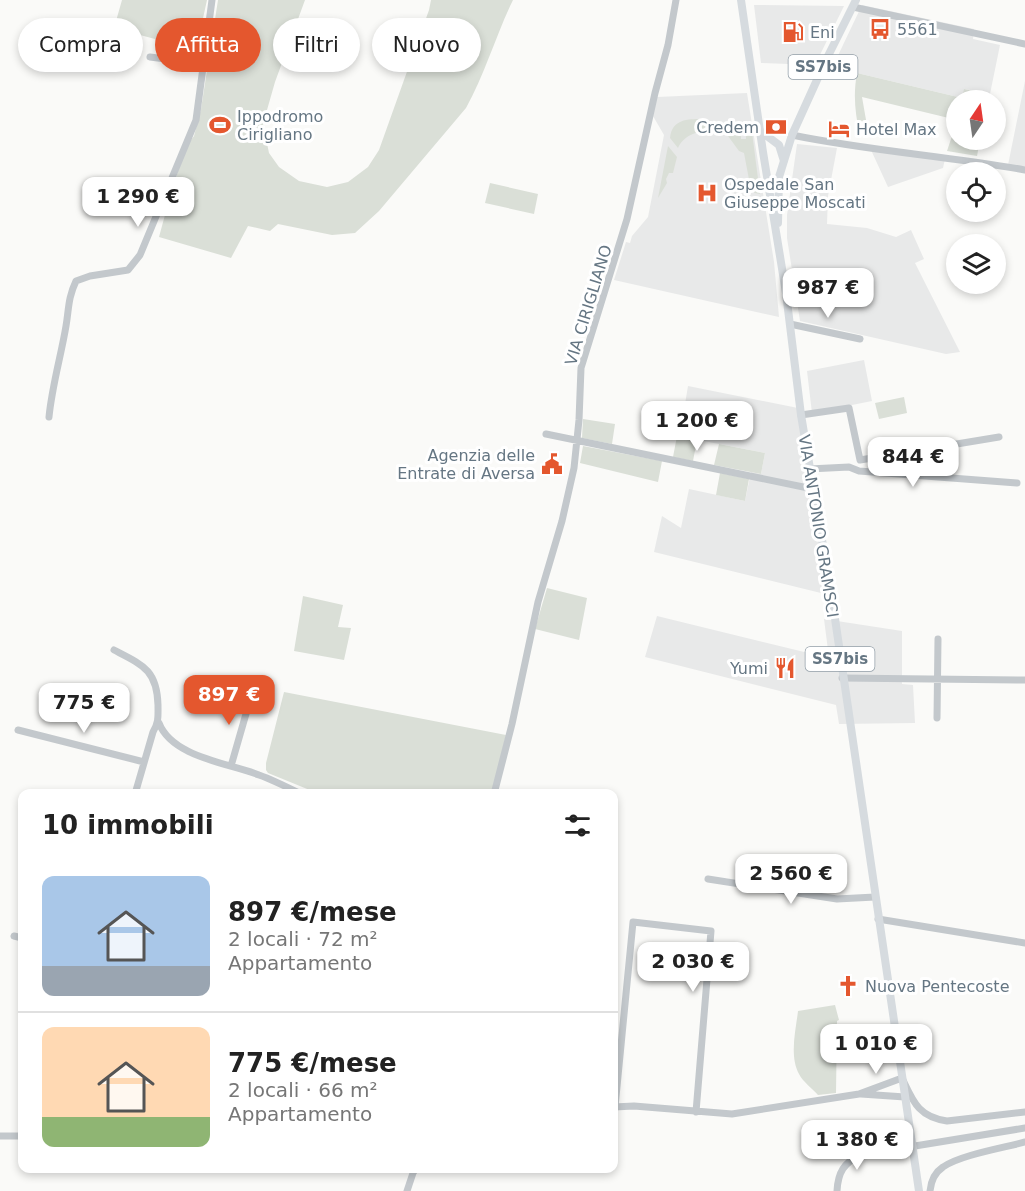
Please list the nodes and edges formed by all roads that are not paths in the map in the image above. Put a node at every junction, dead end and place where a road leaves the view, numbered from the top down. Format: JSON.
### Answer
{"nodes":[{"id":1,"x":212,"y":0,"type":"edge"},
{"id":2,"x":676,"y":0,"type":"edge"},
{"id":3,"x":741,"y":0,"type":"edge"},
{"id":4,"x":855,"y":3,"type":"edge"},
{"id":5,"x":210,"y":18,"type":"edge"},
{"id":6,"x":1025,"y":44,"type":"edge"},
{"id":7,"x":150,"y":57,"type":"dead end"},
{"id":8,"x":155,"y":58,"type":"edge"},
{"id":9,"x":203,"y":72,"type":"edge"},
{"id":10,"x":759,"y":130,"type":"junction"},
{"id":11,"x":792,"y":135,"type":"junction"},
{"id":12,"x":813,"y":140,"type":"junction"},
{"id":13,"x":774,"y":141,"type":"junction"},
{"id":14,"x":763,"y":152,"type":"junction"},
{"id":15,"x":784,"y":161,"type":"junction"},
{"id":16,"x":1025,"y":170,"type":"edge"},
{"id":17,"x":767,"y":177,"type":"junction"},
{"id":18,"x":779,"y":177,"type":"junction"},
{"id":19,"x":778,"y":239,"type":"junction"},
{"id":20,"x":790,"y":324,"type":"junction"},
{"id":21,"x":860,"y":339,"type":"dead end"},
{"id":22,"x":801,"y":416,"type":"junction"},
{"id":23,"x":49,"y":417,"type":"dead end"},
{"id":24,"x":546,"y":434,"type":"dead end"},
{"id":25,"x":999,"y":437,"type":"dead end"},
{"id":26,"x":577,"y":441,"type":"junction"},
{"id":27,"x":809,"y":469,"type":"junction"},
{"id":28,"x":1017,"y":483,"type":"dead end"},
{"id":29,"x":813,"y":489,"type":"junction"},
{"id":30,"x":938,"y":639,"type":"dead end"},
{"id":31,"x":114,"y":650,"type":"dead end"},
{"id":32,"x":842,"y":678,"type":"junction"},
{"id":33,"x":938,"y":679,"type":"junction"},
{"id":34,"x":1025,"y":680,"type":"edge"},
{"id":35,"x":252,"y":693,"type":"dead end"},
{"id":36,"x":937,"y":718,"type":"dead end"},
{"id":37,"x":159,"y":723,"type":"junction"},
{"id":38,"x":18,"y":730,"type":"dead end"},
{"id":39,"x":144,"y":762,"type":"junction"},
{"id":40,"x":231,"y":766,"type":"junction"},
{"id":41,"x":136,"y":789,"type":"edge"},
{"id":42,"x":290,"y":789,"type":"edge"},
{"id":43,"x":495,"y":789,"type":"edge"},
{"id":44,"x":708,"y":879,"type":"dead end"},
{"id":45,"x":875,"y":897,"type":"junction"},
{"id":46,"x":878,"y":919,"type":"junction"},
{"id":47,"x":14,"y":936,"type":"dead end"},
{"id":48,"x":18,"y":937,"type":"edge"},
{"id":49,"x":1025,"y":943,"type":"edge"},
{"id":50,"x":618,"y":1068,"type":"edge"},
{"id":51,"x":902,"y":1078,"type":"junction"},
{"id":52,"x":859,"y":1094,"type":"junction"},
{"id":53,"x":904,"y":1097,"type":"junction"},
{"id":54,"x":618,"y":1107,"type":"edge"},
{"id":55,"x":696,"y":1112,"type":"junction"},
{"id":56,"x":1025,"y":1112,"type":"edge"},
{"id":57,"x":1025,"y":1128,"type":"edge"},
{"id":58,"x":0,"y":1136,"type":"edge"},
{"id":59,"x":18,"y":1136,"type":"edge"},
{"id":60,"x":1025,"y":1142,"type":"edge"},
{"id":61,"x":414,"y":1173,"type":"edge"},
{"id":62,"x":406,"y":1191,"type":"edge"},
{"id":63,"x":837,"y":1191,"type":"edge"},
{"id":64,"x":919,"y":1191,"type":"edge"},
{"id":65,"x":930,"y":1191,"type":"edge"}],
"edges":[{"from":1,"to":5,"type":"street"},
{"from":2,"to":26,"type":"street","name":"VIA CIRIGLIANO"},
{"from":3,"to":10,"type":"main road","name":"VIA ANTONIO GRAMSCI"},
{"from":4,"to":6,"type":"street"},
{"from":4,"to":11,"type":"main road","number":"SS7bis"},
{"from":7,"to":8,"type":"street"},
{"from":9,"to":23,"type":"street"},
{"from":10,"to":13,"type":"main road"},
{"from":10,"to":14,"type":"main road","name":"VIA ANTONIO GRAMSCI"},
{"from":11,"to":12,"type":"street"},
{"from":11,"to":13,"type":"main road"},
{"from":11,"to":15,"type":"main road","name":"VIA ANTONIO GRAMSCI","number":"SS7bis"},
{"from":12,"to":15,"type":"street"},
{"from":12,"to":16,"type":"street"},
{"from":13,"to":14,"type":"main road"},
{"from":13,"to":15,"type":"main road"},
{"from":14,"to":17,"type":"main road","name":"VIA ANTONIO GRAMSCI","number":"SS7bis"},
{"from":15,"to":18,"type":"main road","name":"VIA ANTONIO GRAMSCI","number":"SS7bis"},
{"from":17,"to":18,"type":"main road"},
{"from":17,"to":19,"type":"main road","name":"VIA ANTONIO GRAMSCI","number":"SS7bis"},
{"from":18,"to":19,"type":"main road","name":"VIA ANTONIO GRAMSCI","number":"SS7bis"},
{"from":19,"to":20,"type":"main road","name":"VIA ANTONIO GRAMSCI","number":"SS7bis"},
{"from":20,"to":21,"type":"street"},
{"from":20,"to":22,"type":"main road","name":"VIA ANTONIO GRAMSCI","number":"SS7bis"},
{"from":22,"to":25,"type":"street"},
{"from":22,"to":27,"type":"main road","name":"VIA ANTONIO GRAMSCI","number":"SS7bis"},
{"from":24,"to":26,"type":"street"},
{"from":26,"to":29,"type":"street"},
{"from":26,"to":43,"type":"street","name":"VIA CIRIGLIANO"},
{"from":27,"to":28,"type":"street"},
{"from":27,"to":29,"type":"main road","name":"VIA ANTONIO GRAMSCI","number":"SS7bis"},
{"from":29,"to":32,"type":"main road","name":"VIA ANTONIO GRAMSCI","number":"SS7bis"},
{"from":30,"to":33,"type":"street"},
{"from":31,"to":37,"type":"street"},
{"from":32,"to":33,"type":"street"},
{"from":32,"to":45,"type":"main road","name":"VIA ANTONIO GRAMSCI","number":"SS7bis"},
{"from":33,"to":34,"type":"street"},
{"from":33,"to":36,"type":"street"},
{"from":35,"to":40,"type":"street"},
{"from":37,"to":39,"type":"street"},
{"from":37,"to":40,"type":"street"},
{"from":38,"to":39,"type":"street"},
{"from":39,"to":41,"type":"street"},
{"from":40,"to":42,"type":"street"},
{"from":44,"to":45,"type":"street"},
{"from":45,"to":46,"type":"main road","name":"VIA ANTONIO GRAMSCI","number":"SS7bis"},
{"from":46,"to":49,"type":"street"},
{"from":46,"to":51,"type":"main road","name":"VIA ANTONIO GRAMSCI","number":"SS7bis"},
{"from":47,"to":48,"type":"street"},
{"from":50,"to":55,"type":"street"},
{"from":51,"to":52,"type":"street"},
{"from":51,"to":53,"type":"main road","name":"VIA ANTONIO GRAMSCI","number":"SS7bis"},
{"from":51,"to":56,"type":"street"},
{"from":52,"to":53,"type":"street"},
{"from":52,"to":55,"type":"street"},
{"from":53,"to":64,"type":"main road","number":"SS7bis"},
{"from":54,"to":55,"type":"street"},
{"from":57,"to":63,"type":"street"},
{"from":58,"to":59,"type":"street"},
{"from":60,"to":65,"type":"street"},
{"from":61,"to":62,"type":"street"}]}
